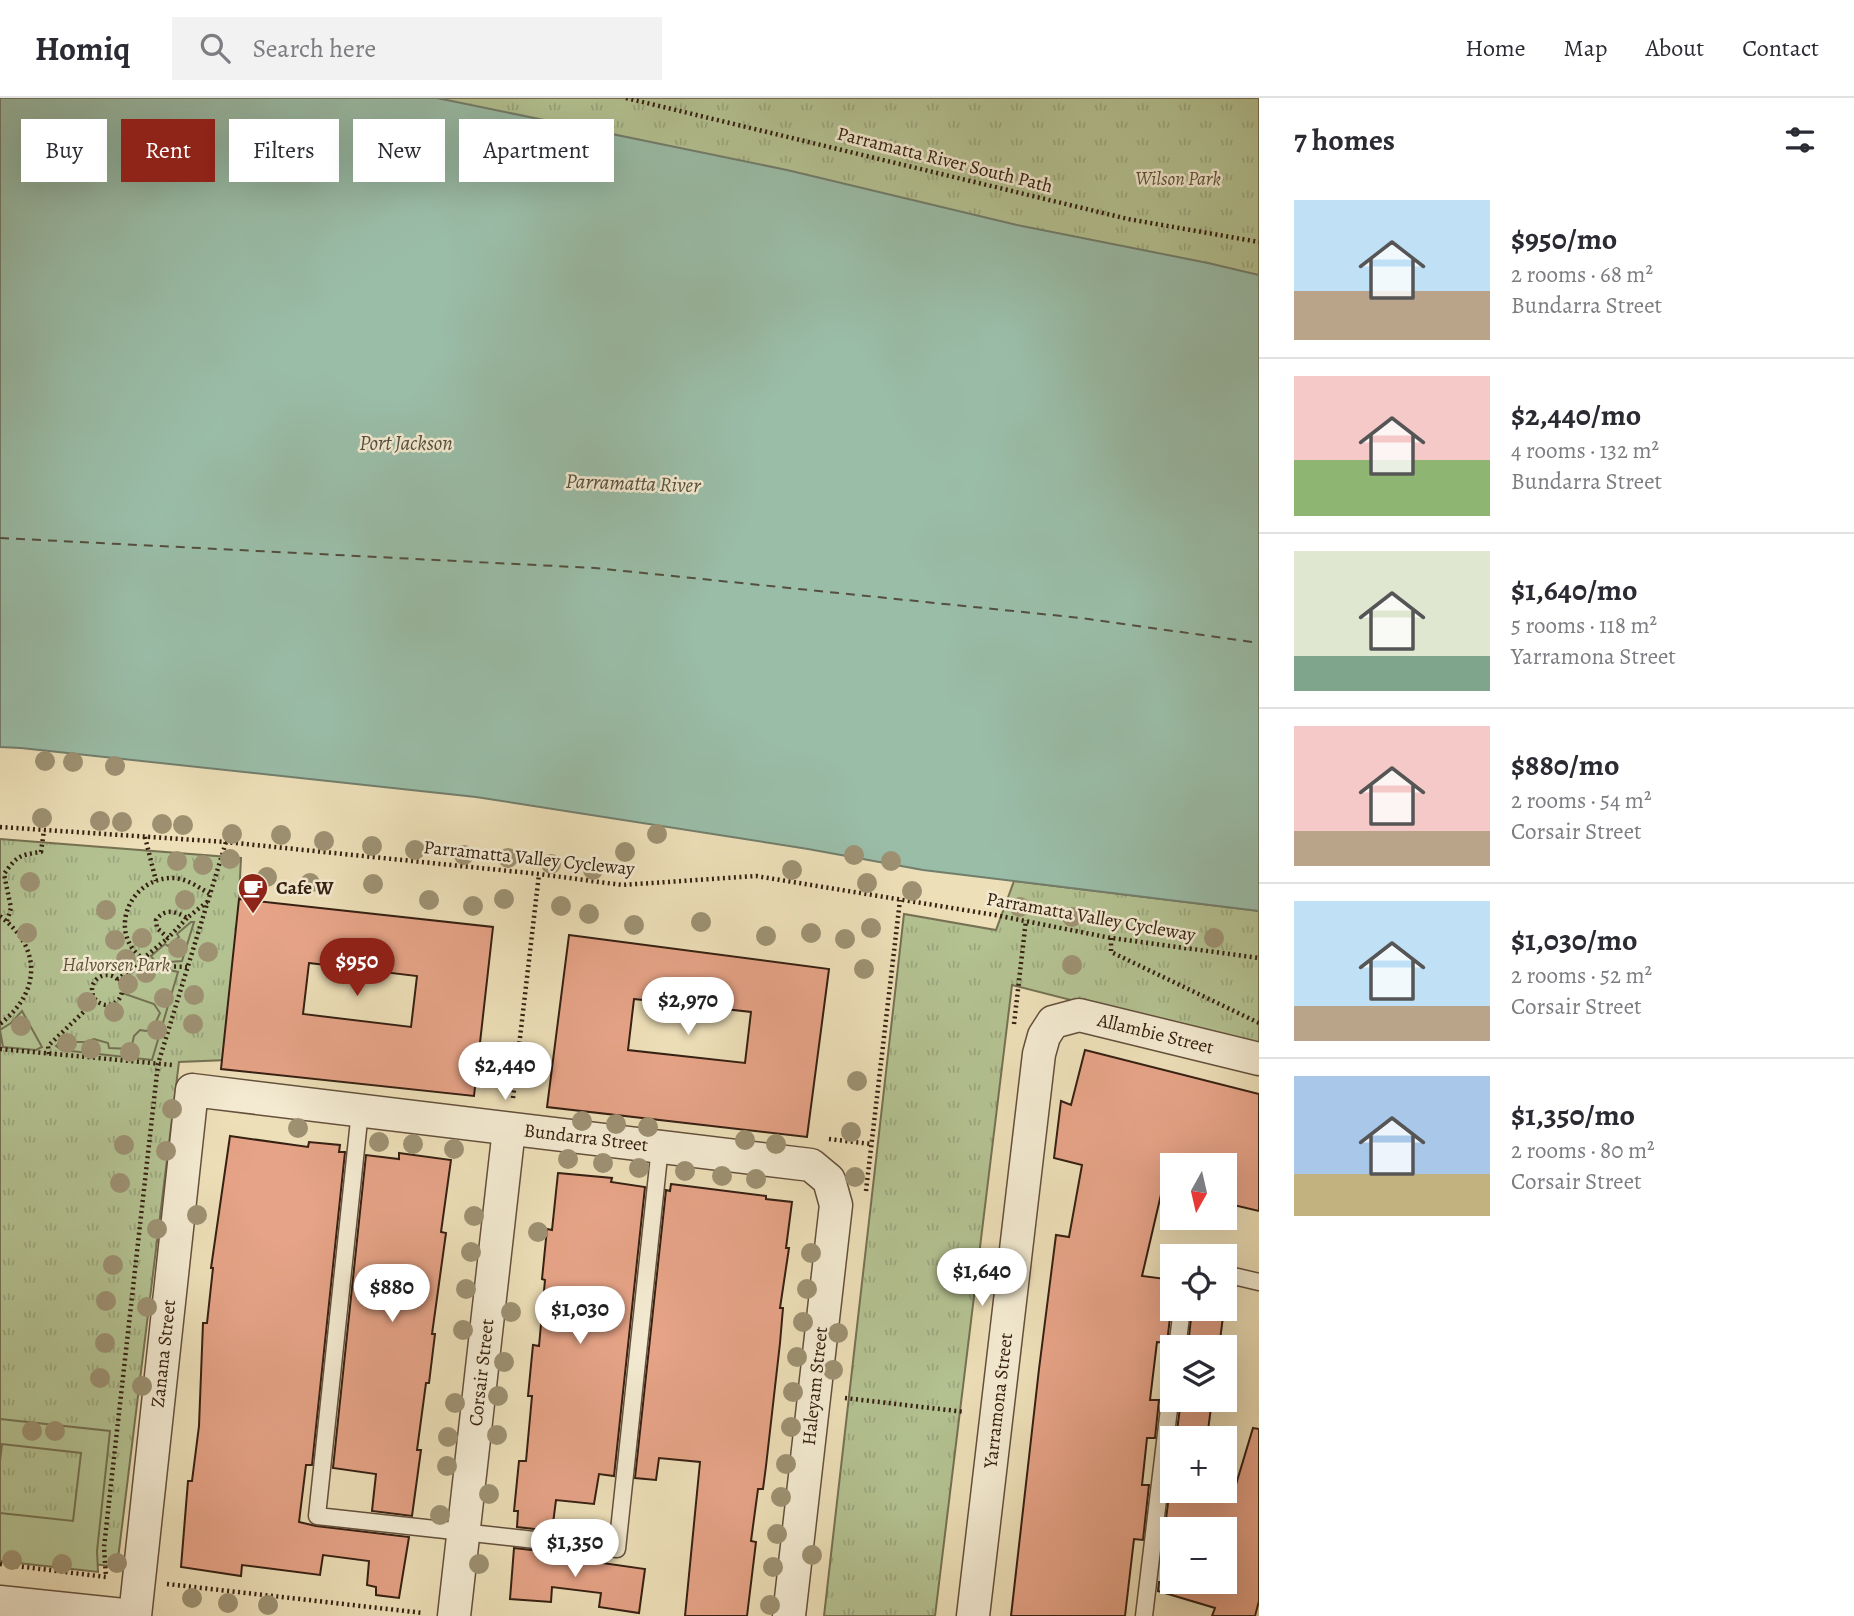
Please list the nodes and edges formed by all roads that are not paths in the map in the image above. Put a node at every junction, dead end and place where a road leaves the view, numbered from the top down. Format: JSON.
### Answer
{"nodes":[{"id":1,"x":1053,"y":1021,"type":"joint"},
{"id":2,"x":1259,"y":1059,"type":"edge"},
{"id":3,"x":187,"y":1078,"type":"joint"},
{"id":4,"x":360,"y":1111,"type":"junction"},
{"id":5,"x":511,"y":1116,"type":"junction"},
{"id":6,"x":660,"y":1147,"type":"junction"},
{"id":7,"x":811,"y":1165,"type":"joint"},
{"id":8,"x":1237,"y":1277,"type":"edge"},
{"id":9,"x":1259,"y":1282,"type":"edge"},
{"id":10,"x":1168,"y":1412,"type":"edge"},
{"id":11,"x":463,"y":1532,"type":"junction"},
{"id":12,"x":0,"y":1602,"type":"edge"},
{"id":13,"x":441,"y":1615,"type":"edge"},
{"id":14,"x":134,"y":1616,"type":"edge"},
{"id":15,"x":789,"y":1616,"type":"edge"},
{"id":16,"x":973,"y":1616,"type":"edge"},
{"id":17,"x":1143,"y":1616,"type":"edge"}],
"edges":[{"from":1,"to":2,"type":"street","name":"Allambie Street"},
{"from":1,"to":16,"type":"street","name":"Yarramona Street"},
{"from":3,"to":4,"type":"street","name":"Bundarra Street"},
{"from":3,"to":14,"type":"street","name":"Zanana Street"},
{"from":4,"to":5,"type":"street","name":"Bundarra Street"},
{"from":4,"to":11,"type":"lane"},
{"from":5,"to":6,"type":"street","name":"Bundarra Street"},
{"from":5,"to":11,"type":"street","name":"Corsair Street"},
{"from":6,"to":7,"type":"street","name":"Bundarra Street"},
{"from":6,"to":11,"type":"lane"},
{"from":7,"to":15,"type":"street","name":"Haleyam Street"},
{"from":8,"to":9,"type":"lane"},
{"from":10,"to":17,"type":"lane"},
{"from":11,"to":13,"type":"street","name":"Corsair Street"},
{"from":12,"to":14,"type":"street"}]}
